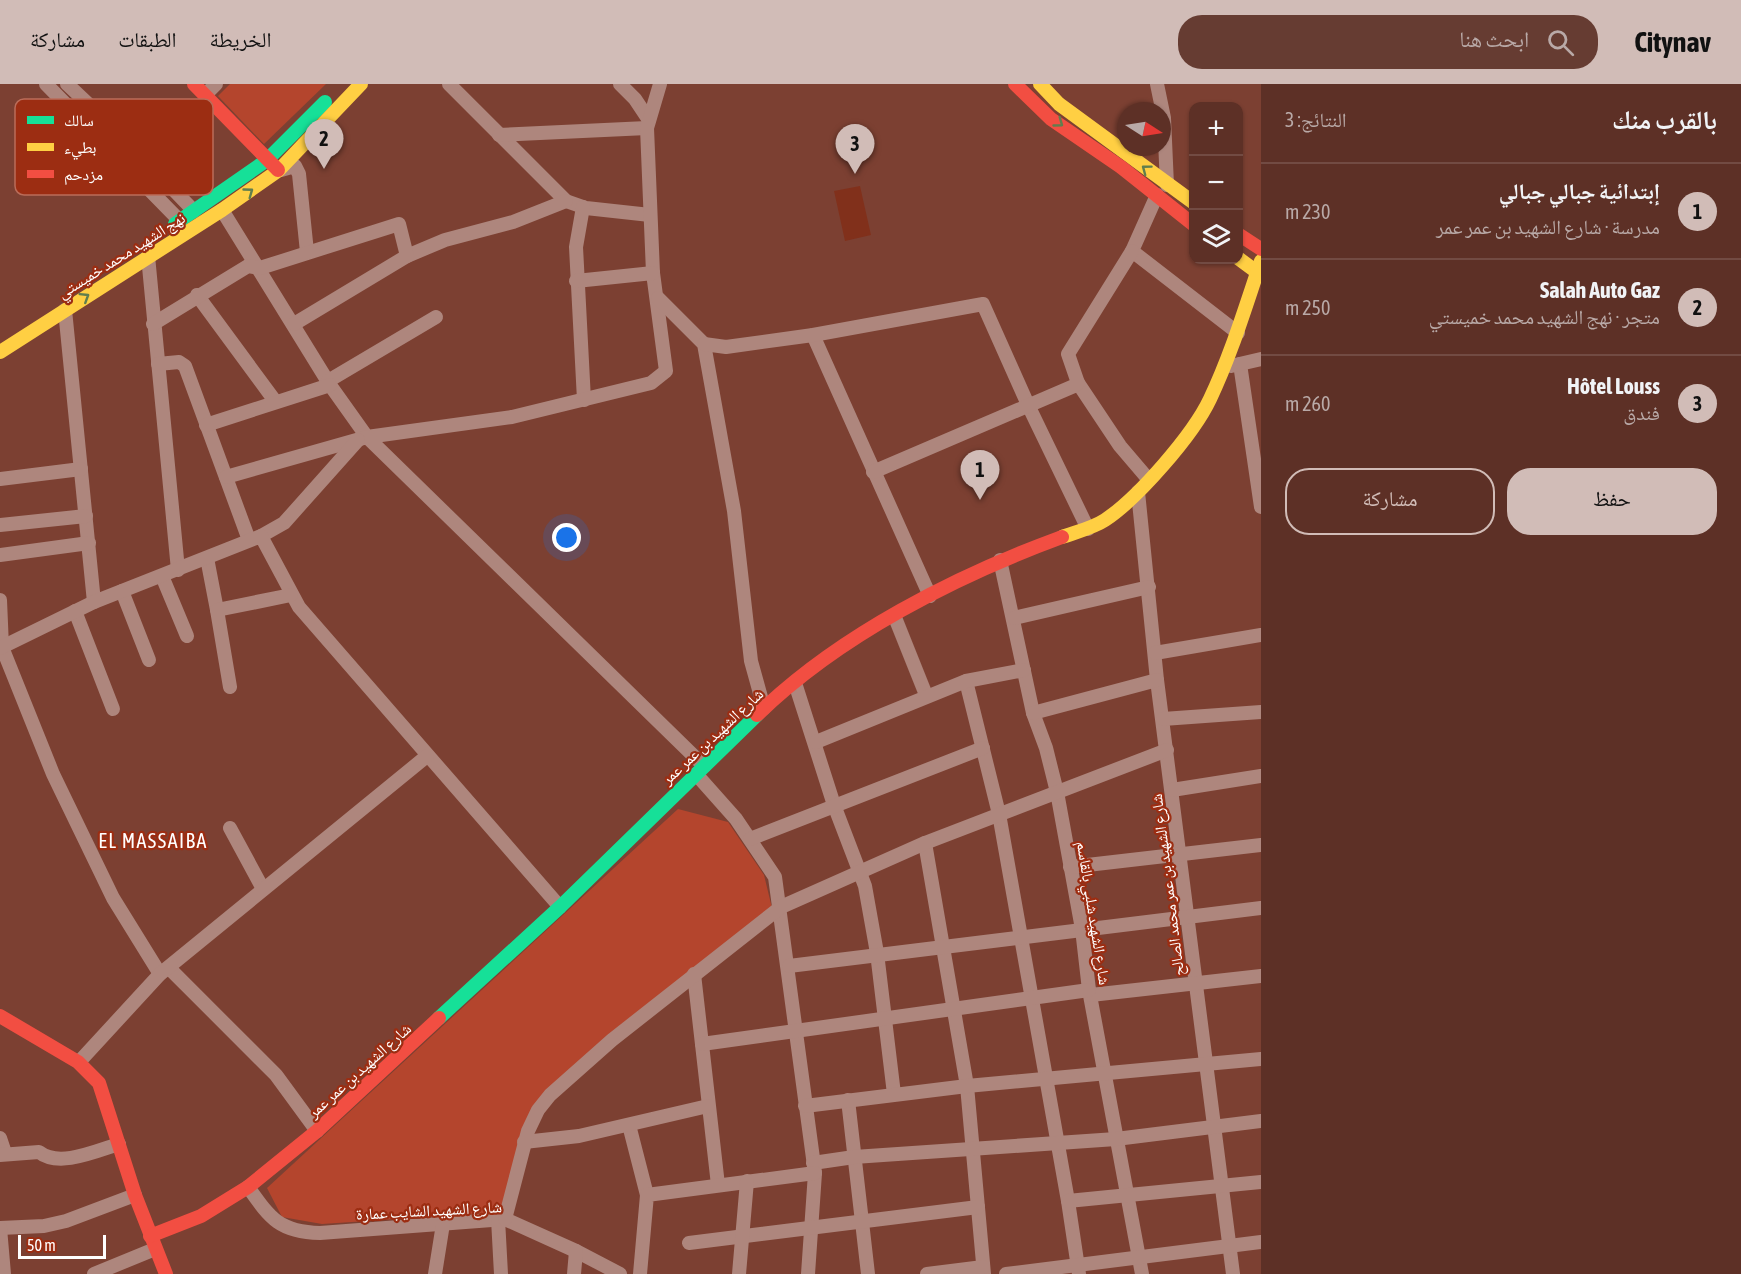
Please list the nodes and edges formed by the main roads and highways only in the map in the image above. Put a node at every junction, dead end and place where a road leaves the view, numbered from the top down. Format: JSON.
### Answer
{"nodes":[{"id":1,"x":194,"y":84,"type":"edge"},
{"id":2,"x":342,"y":84,"type":"edge"},
{"id":3,"x":361,"y":84,"type":"edge"},
{"id":4,"x":1015,"y":84,"type":"edge"},
{"id":5,"x":1040,"y":84,"type":"edge"},
{"id":6,"x":211,"y":99,"type":"edge"},
{"id":7,"x":213,"y":102,"type":"edge"},
{"id":8,"x":267,"y":160,"type":"junction"},
{"id":9,"x":279,"y":170,"type":"junction"},
{"id":10,"x":1162,"y":190,"type":"junction"},
{"id":11,"x":1189,"y":201,"type":"edge"},
{"id":12,"x":1189,"y":220,"type":"edge"},
{"id":13,"x":1243,"y":237,"type":"edge"},
{"id":14,"x":1261,"y":249,"type":"edge"},
{"id":15,"x":1243,"y":260,"type":"edge"},
{"id":16,"x":1260,"y":270,"type":"edge"},
{"id":17,"x":0,"y":336,"type":"edge"},
{"id":18,"x":0,"y":352,"type":"edge"},
{"id":19,"x":0,"y":1018,"type":"edge"},
{"id":20,"x":153,"y":1243,"type":"junction"},
{"id":21,"x":166,"y":1274,"type":"edge"}],
"edges":[{"from":1,"to":6,"type":"main road"},
{"from":2,"to":8,"type":"main road","name":"نهج الشهيد محمد خميستي"},
{"from":3,"to":9,"type":"main road","name":"نهج الشهيد محمد خميستي"},
{"from":4,"to":10,"type":"main road","one_way":true},
{"from":10,"to":5,"type":"main road","one_way":true},
{"from":7,"to":8,"type":"main road"},
{"from":8,"to":9,"type":"main road"},
{"from":8,"to":17,"type":"main road","name":"نهج الشهيد محمد خميستي"},
{"from":18,"to":9,"type":"main road","name":"نهج الشهيد محمد خميستي","one_way":true},
{"from":10,"to":11,"type":"main road"},
{"from":10,"to":12,"type":"main road"},
{"from":13,"to":14,"type":"main road"},
{"from":15,"to":16,"type":"main road"},
{"from":16,"to":20,"type":"main road","name":"شارع الشهيد بن عمر عمر"},
{"from":19,"to":20,"type":"main road"},
{"from":20,"to":21,"type":"main road"}]}
